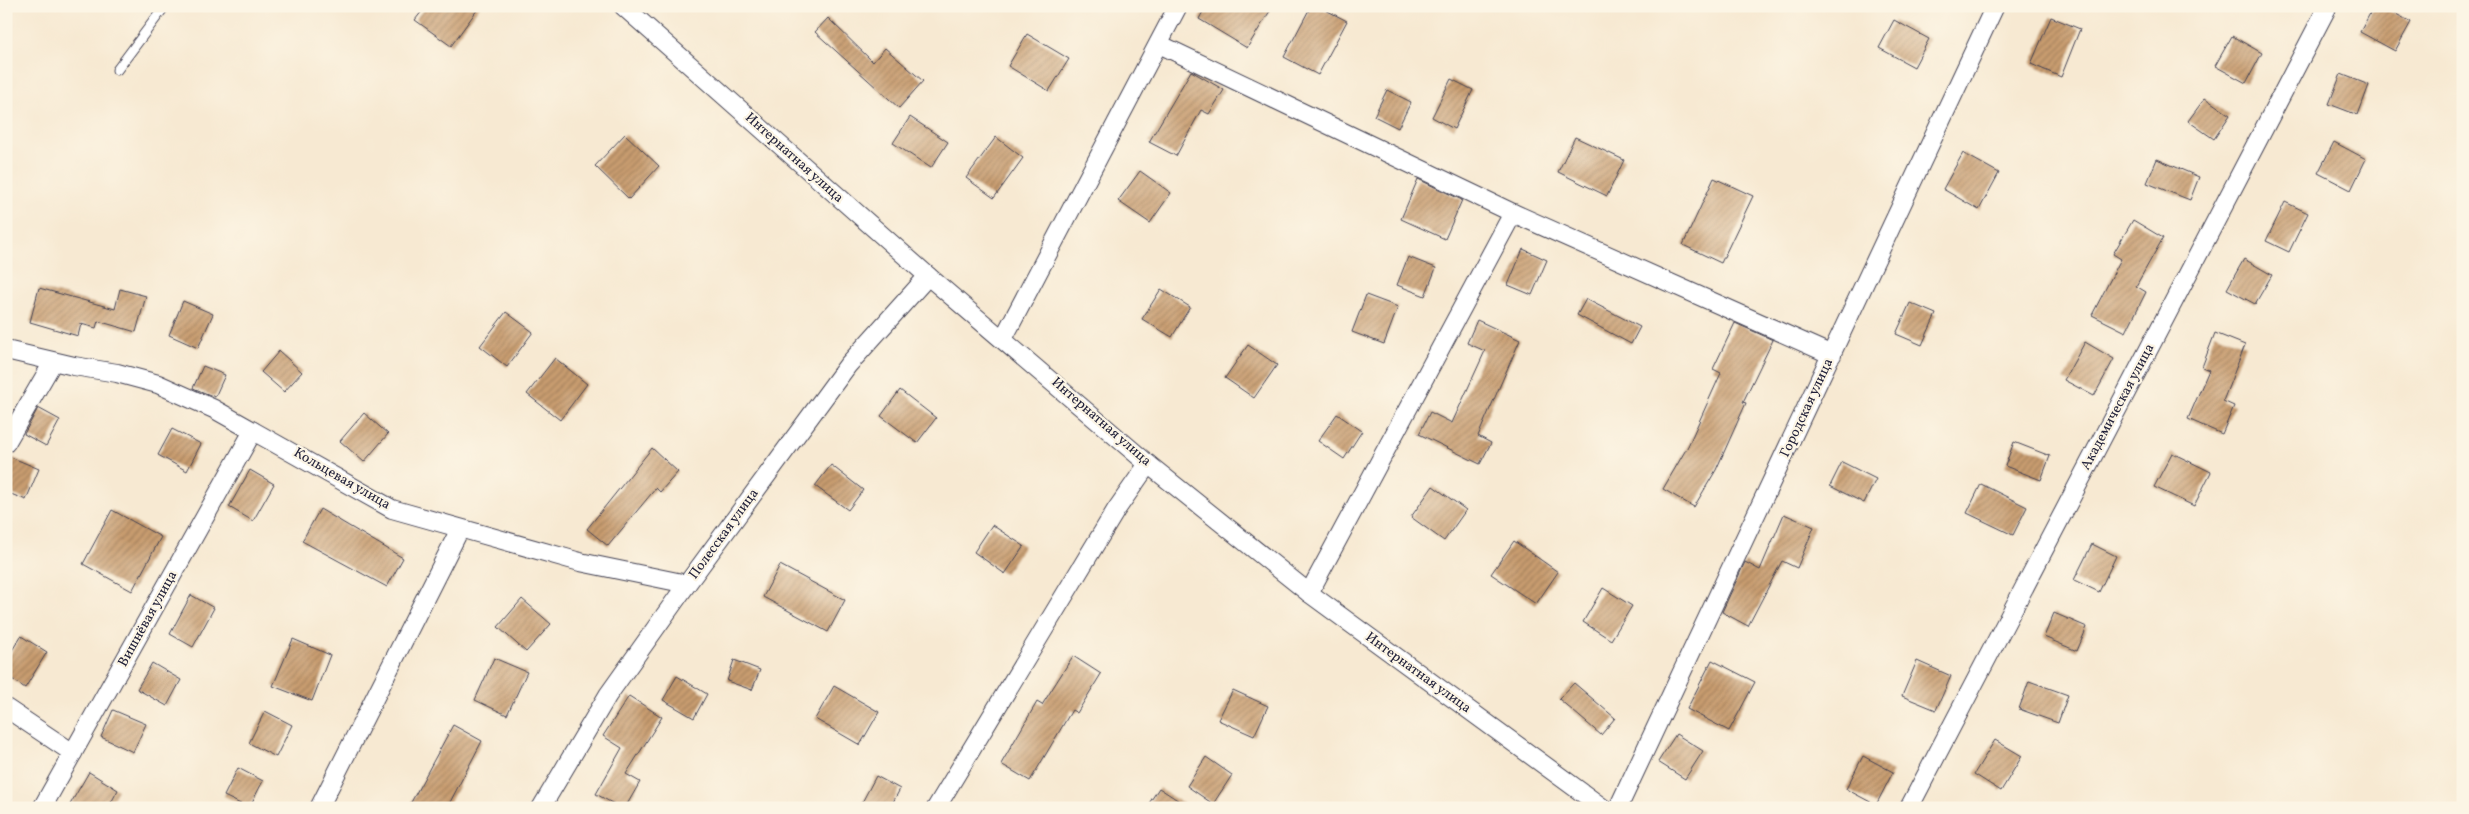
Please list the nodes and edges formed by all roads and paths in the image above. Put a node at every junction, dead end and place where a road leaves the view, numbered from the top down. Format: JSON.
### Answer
{"nodes":[{"id":1,"x":165,"y":6,"type":"edge"},
{"id":2,"x":623,"y":6,"type":"edge"},
{"id":3,"x":1178,"y":6,"type":"edge"},
{"id":4,"x":1995,"y":6,"type":"edge"},
{"id":5,"x":2328,"y":6,"type":"edge"},
{"id":6,"x":1159,"y":44,"type":"junction"},
{"id":7,"x":117,"y":70,"type":"dead end"},
{"id":8,"x":1513,"y":213,"type":"junction"},
{"id":9,"x":928,"y":276,"type":"junction"},
{"id":10,"x":1003,"y":339,"type":"junction"},
{"id":11,"x":6,"y":350,"type":"edge"},
{"id":12,"x":1832,"y":355,"type":"junction"},
{"id":13,"x":53,"y":362,"type":"junction"},
{"id":14,"x":253,"y":431,"type":"junction"},
{"id":15,"x":6,"y":443,"type":"edge"},
{"id":16,"x":1148,"y":464,"type":"junction"},
{"id":17,"x":460,"y":529,"type":"junction"},
{"id":18,"x":687,"y":584,"type":"junction"},
{"id":19,"x":1309,"y":594,"type":"junction"},
{"id":20,"x":6,"y":708,"type":"edge"},
{"id":21,"x":73,"y":753,"type":"junction"},
{"id":22,"x":320,"y":807,"type":"edge"},
{"id":23,"x":42,"y":808,"type":"edge"},
{"id":24,"x":541,"y":808,"type":"edge"},
{"id":25,"x":936,"y":808,"type":"edge"},
{"id":26,"x":1603,"y":808,"type":"edge"},
{"id":27,"x":1618,"y":808,"type":"edge"},
{"id":28,"x":1909,"y":808,"type":"edge"}],
"edges":[{"from":1,"to":7,"type":"lane"},
{"from":2,"to":9,"type":"street","name":"Интернатная улица"},
{"from":3,"to":6,"type":"street"},
{"from":4,"to":12,"type":"street","name":"Городская улица"},
{"from":5,"to":28,"type":"street","name":"Академическая улица"},
{"from":6,"to":8,"type":"street"},
{"from":6,"to":10,"type":"street"},
{"from":8,"to":12,"type":"street"},
{"from":8,"to":19,"type":"street"},
{"from":9,"to":10,"type":"street","name":"Интернатная улица"},
{"from":9,"to":18,"type":"street","name":"Полесская улица"},
{"from":10,"to":16,"type":"street","name":"Интернатная улица"},
{"from":11,"to":13,"type":"street","name":"Кольцевая улица"},
{"from":12,"to":27,"type":"street","name":"Городская улица"},
{"from":13,"to":14,"type":"street","name":"Кольцевая улица"},
{"from":13,"to":15,"type":"street"},
{"from":14,"to":17,"type":"street","name":"Кольцевая улица"},
{"from":14,"to":21,"type":"street","name":"Вишнёвая улица"},
{"from":16,"to":19,"type":"street","name":"Интернатная улица"},
{"from":16,"to":25,"type":"street"},
{"from":17,"to":18,"type":"street","name":"Кольцевая улица"},
{"from":17,"to":22,"type":"street"},
{"from":18,"to":24,"type":"street","name":"Полесская улица"},
{"from":19,"to":26,"type":"street","name":"Интернатная улица"},
{"from":20,"to":21,"type":"street"},
{"from":21,"to":23,"type":"street","name":"Вишнёвая улица"}]}
